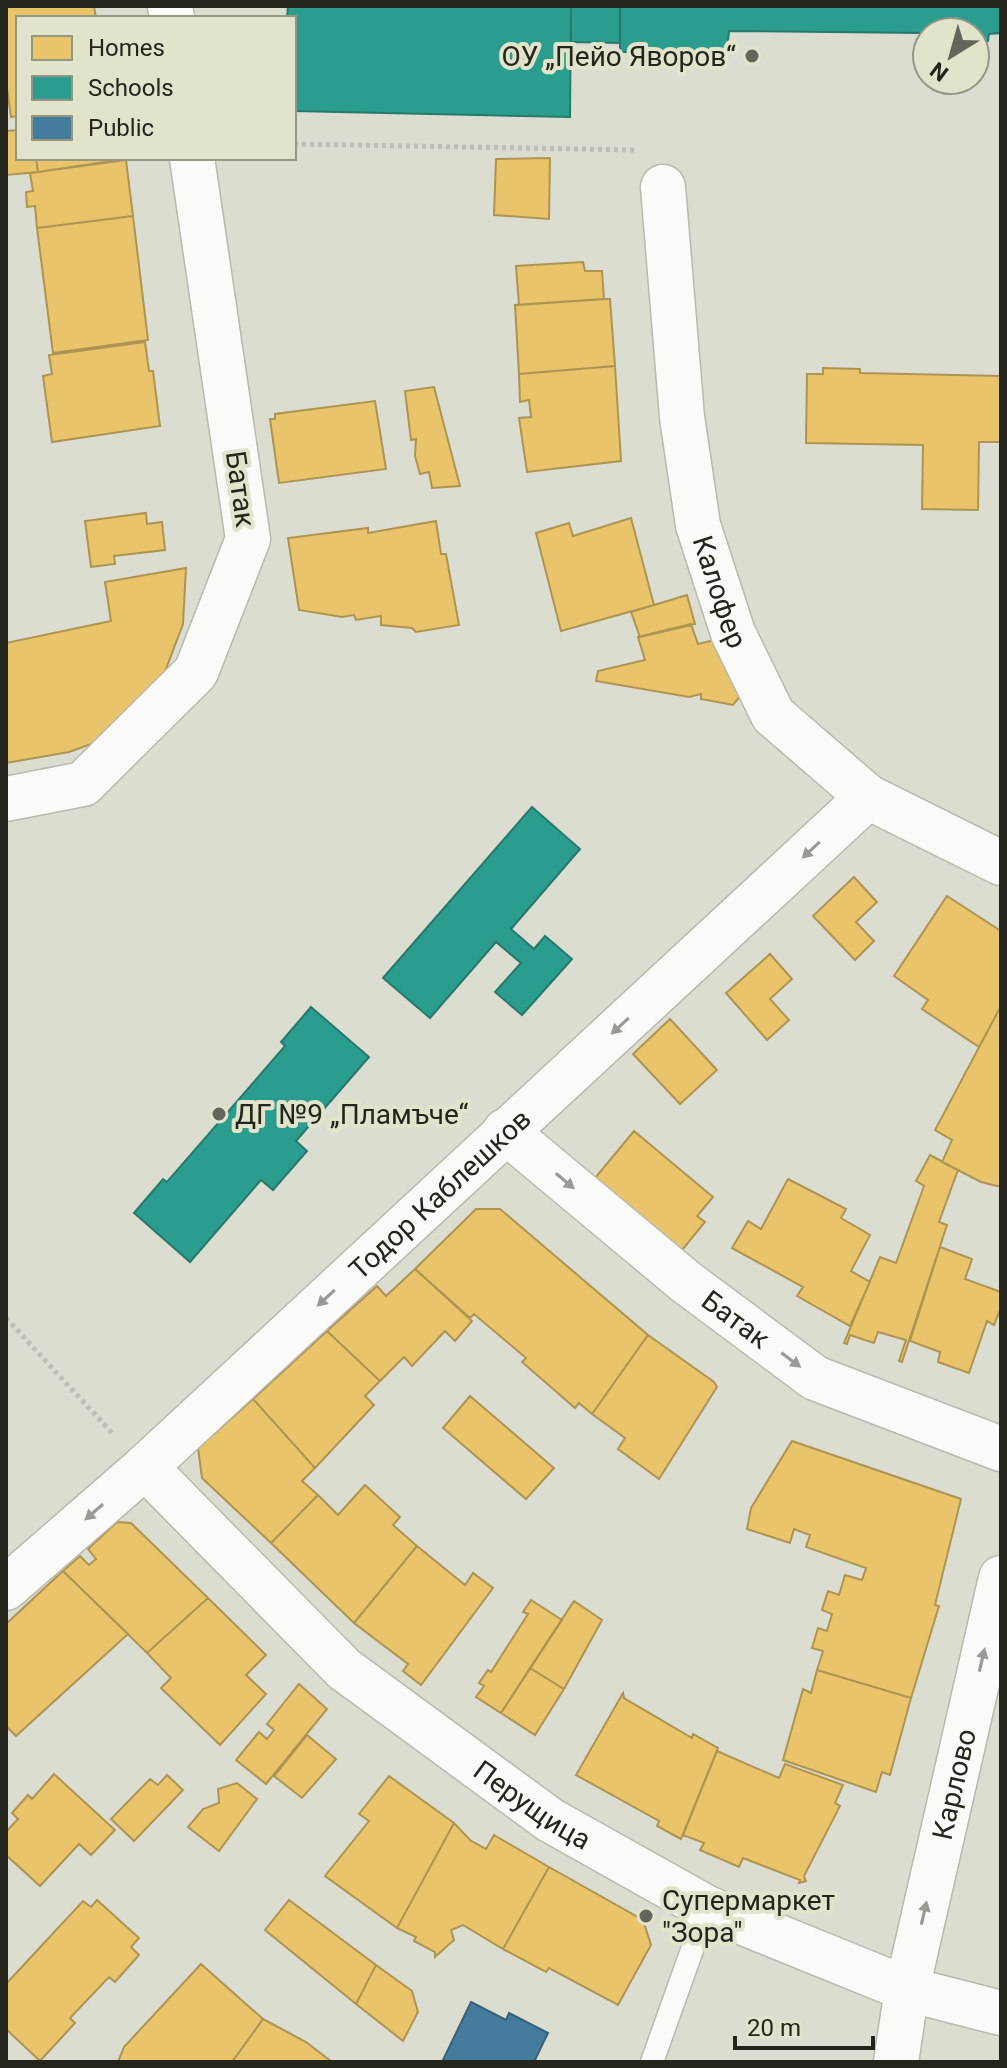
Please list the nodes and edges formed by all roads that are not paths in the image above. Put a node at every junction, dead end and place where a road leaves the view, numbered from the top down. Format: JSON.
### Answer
{"nodes":[{"id":1,"x":192,"y":160,"type":"edge"},
{"id":2,"x":663,"y":187,"type":"road end"},
{"id":3,"x":868,"y":797,"type":"junction"},
{"id":4,"x":6,"y":799,"type":"edge"},
{"id":5,"x":1001,"y":863,"type":"edge"},
{"id":6,"x":505,"y":1131,"type":"junction"},
{"id":7,"x":1001,"y":1449,"type":"edge"},
{"id":8,"x":145,"y":1467,"type":"junction"},
{"id":9,"x":1001,"y":1578,"type":"edge"},
{"id":10,"x":6,"y":1588,"type":"edge"},
{"id":11,"x":707,"y":1908,"type":"junction"},
{"id":12,"x":907,"y":1989,"type":"junction"},
{"id":13,"x":1001,"y":2013,"type":"edge"},
{"id":14,"x":652,"y":2062,"type":"edge"},
{"id":15,"x":896,"y":2062,"type":"edge"}],
"edges":[{"from":1,"to":4,"type":"street","name":"Батак"},
{"from":2,"to":3,"type":"street","name":"Калофер"},
{"from":3,"to":5,"type":"street","name":"Калофер"},
{"from":3,"to":6,"type":"street","name":"Тодор Каблешков","one_way":true},
{"from":6,"to":7,"type":"street","name":"Батак","one_way":true},
{"from":6,"to":8,"type":"street","name":"Тодор Каблешков","one_way":true},
{"from":8,"to":10,"type":"street","name":"Тодор Каблешков","one_way":true},
{"from":8,"to":11,"type":"street","name":"Перущица"},
{"from":12,"to":9,"type":"street","name":"Карлово","one_way":true},
{"from":11,"to":12,"type":"street","name":"Перущица"},
{"from":11,"to":14,"type":"lane"},
{"from":12,"to":13,"type":"street","name":"Перущица"},
{"from":12,"to":15,"type":"street","name":"Карлово"}]}
